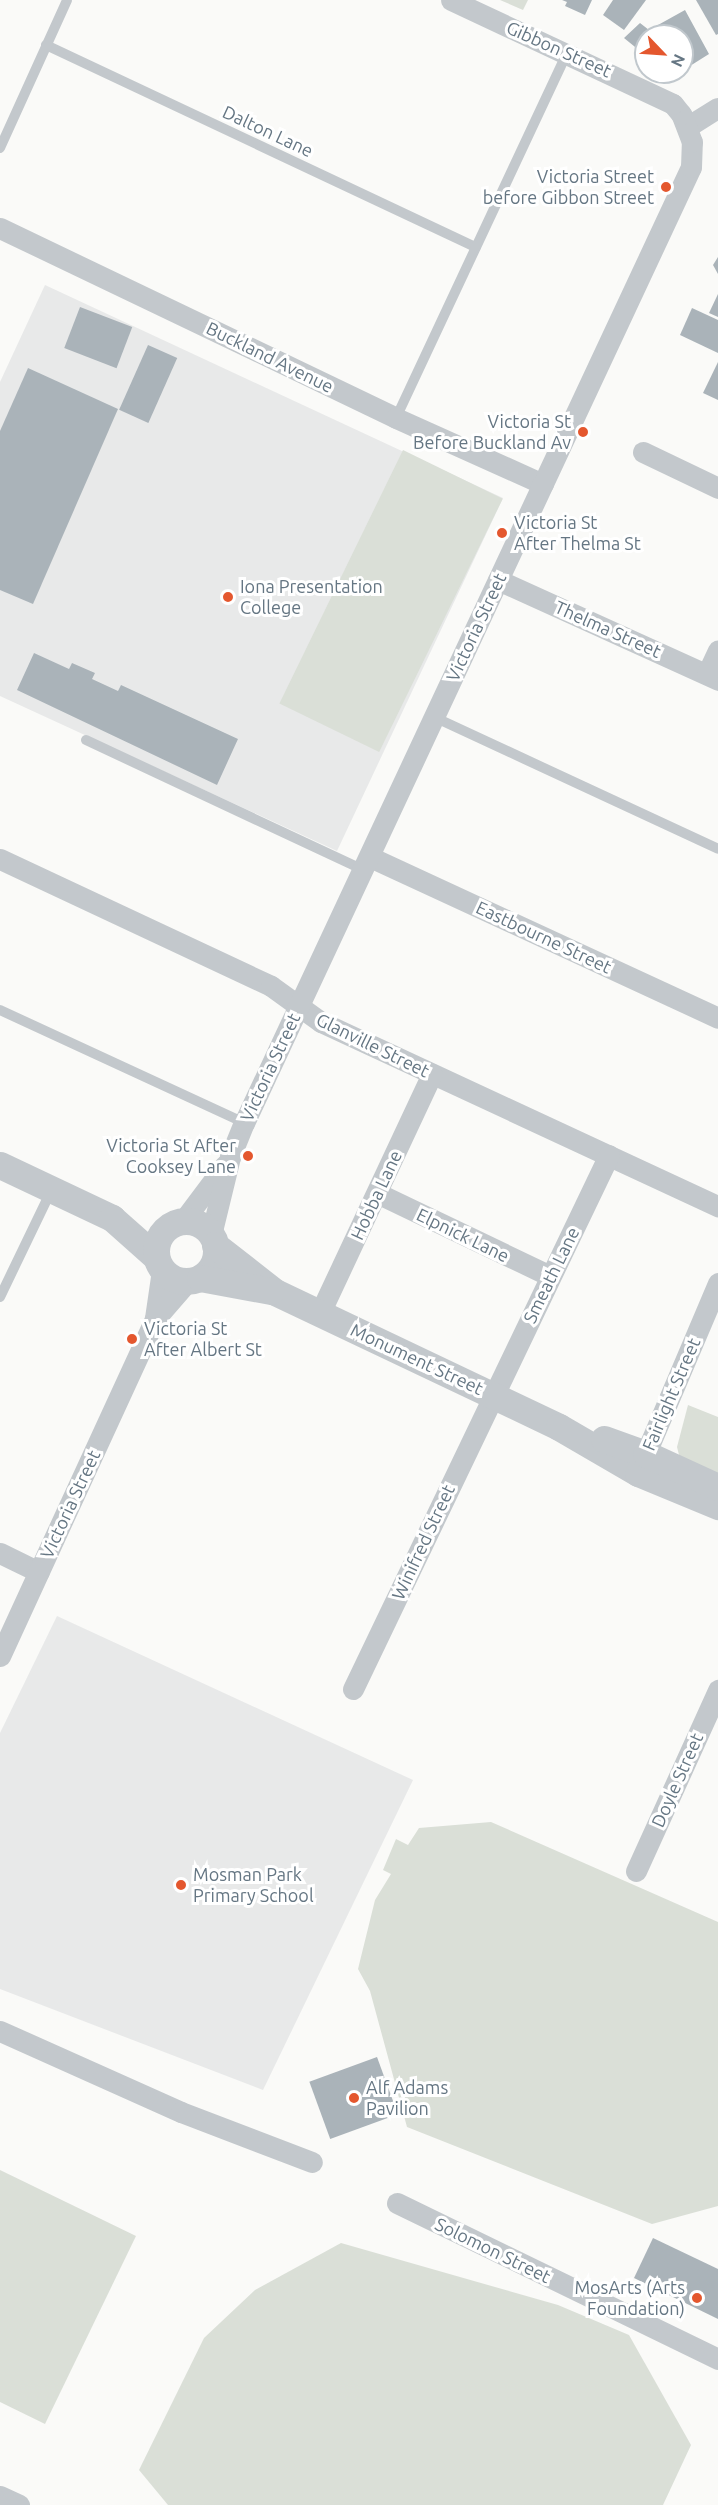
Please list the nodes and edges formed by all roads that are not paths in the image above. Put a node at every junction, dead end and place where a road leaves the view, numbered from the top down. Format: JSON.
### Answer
{"nodes":[{"id":1,"x":67,"y":0,"type":"edge"},
{"id":2,"x":451,"y":0,"type":"edge"},
{"id":3,"x":46,"y":45,"type":"junction"},
{"id":4,"x":567,"y":53,"type":"junction"},
{"id":5,"x":718,"y":108,"type":"edge"},
{"id":6,"x":687,"y":127,"type":"junction"},
{"id":7,"x":0,"y":148,"type":"edge"},
{"id":8,"x":0,"y":228,"type":"edge"},
{"id":9,"x":476,"y":247,"type":"junction"},
{"id":10,"x":396,"y":418,"type":"junction"},
{"id":11,"x":643,"y":452,"type":"dead end"},
{"id":12,"x":543,"y":484,"type":"junction"},
{"id":13,"x":718,"y":488,"type":"edge"},
{"id":14,"x":498,"y":580,"type":"junction"},
{"id":15,"x":718,"y":650,"type":"edge"},
{"id":16,"x":712,"y":677,"type":"edge"},
{"id":17,"x":434,"y":717,"type":"junction"},
{"id":18,"x":86,"y":740,"type":"dead end"},
{"id":19,"x":718,"y":849,"type":"edge"},
{"id":20,"x":0,"y":859,"type":"edge"},
{"id":21,"x":366,"y":863,"type":"junction"},
{"id":22,"x":298,"y":1007,"type":"junction"},
{"id":23,"x":0,"y":1010,"type":"edge"},
{"id":24,"x":718,"y":1018,"type":"edge"},
{"id":25,"x":432,"y":1074,"type":"junction"},
{"id":26,"x":244,"y":1123,"type":"junction"},
{"id":27,"x":609,"y":1155,"type":"junction"},
{"id":28,"x":230,"y":1157,"type":"junction"},
{"id":29,"x":0,"y":1165,"type":"edge"},
{"id":30,"x":52,"y":1189,"type":"junction"},
{"id":31,"x":377,"y":1193,"type":"junction"},
{"id":32,"x":718,"y":1206,"type":"edge"},
{"id":33,"x":112,"y":1218,"type":"junction"},
{"id":34,"x":177,"y":1224,"type":"junction"},
{"id":35,"x":213,"y":1240,"type":"junction"},
{"id":36,"x":159,"y":1264,"type":"junction"},
{"id":37,"x":550,"y":1276,"type":"junction"},
{"id":38,"x":193,"y":1280,"type":"junction"},
{"id":39,"x":718,"y":1283,"type":"edge"},
{"id":40,"x":275,"y":1292,"type":"junction"},
{"id":41,"x":0,"y":1297,"type":"edge"},
{"id":42,"x":319,"y":1315,"type":"junction"},
{"id":43,"x":155,"y":1319,"type":"junction"},
{"id":44,"x":493,"y":1394,"type":"junction"},
{"id":45,"x":642,"y":1463,"type":"junction"},
{"id":46,"x":718,"y":1487,"type":"edge"},
{"id":47,"x":718,"y":1506,"type":"edge"},
{"id":48,"x":0,"y":1553,"type":"edge"},
{"id":49,"x":39,"y":1572,"type":"junction"},
{"id":50,"x":0,"y":1656,"type":"edge"},
{"id":51,"x":353,"y":1689,"type":"dead end"},
{"id":52,"x":718,"y":1690,"type":"edge"},
{"id":53,"x":636,"y":1870,"type":"dead end"},
{"id":54,"x":0,"y":2031,"type":"edge"},
{"id":55,"x":312,"y":2162,"type":"dead end"},
{"id":56,"x":397,"y":2203,"type":"dead end"},
{"id":57,"x":718,"y":2359,"type":"edge"},
{"id":58,"x":0,"y":2496,"type":"edge"},
{"id":59,"x":19,"y":2505,"type":"edge"}],
"edges":[{"from":1,"to":3,"type":"lane"},
{"from":2,"to":4,"type":"street","name":"Gibbon Street"},
{"from":3,"to":7,"type":"lane"},
{"from":3,"to":9,"type":"lane","name":"Dalton Lane"},
{"from":4,"to":6,"type":"street","name":"Gibbon Street"},
{"from":4,"to":9,"type":"lane"},
{"from":5,"to":6,"type":"street"},
{"from":6,"to":12,"type":"street","name":"Victoria Street"},
{"from":8,"to":10,"type":"street","name":"Buckland Avenue"},
{"from":9,"to":10,"type":"lane"},
{"from":10,"to":12,"type":"street","name":"Buckland Avenue"},
{"from":11,"to":13,"type":"street"},
{"from":12,"to":14,"type":"street","name":"Victoria Street"},
{"from":14,"to":16,"type":"street","name":"Thelma Street"},
{"from":14,"to":17,"type":"street","name":"Victoria Street"},
{"from":15,"to":16,"type":"street"},
{"from":17,"to":19,"type":"lane"},
{"from":17,"to":21,"type":"street","name":"Victoria Street"},
{"from":18,"to":21,"type":"lane"},
{"from":20,"to":22,"type":"street","name":"Glanville Street"},
{"from":21,"to":22,"type":"street","name":"Victoria Street"},
{"from":21,"to":24,"type":"street","name":"Eastbourne Street"},
{"from":22,"to":25,"type":"street","name":"Glanville Street"},
{"from":22,"to":26,"type":"street","name":"Victoria Street"},
{"from":23,"to":26,"type":"lane"},
{"from":25,"to":27,"type":"street","name":"Glanville Street"},
{"from":25,"to":31,"type":"street","name":"Hobba Lane"},
{"from":26,"to":28,"type":"street","name":"Victoria Street"},
{"from":27,"to":32,"type":"street","name":"Glanville Street"},
{"from":27,"to":37,"type":"street","name":"Smeath Lane"},
{"from":28,"to":34,"type":"street","name":"Victoria Street"},
{"from":28,"to":35,"type":"street","name":"Victoria Street"},
{"from":29,"to":30,"type":"street"},
{"from":30,"to":33,"type":"street"},
{"from":30,"to":41,"type":"lane"},
{"from":31,"to":37,"type":"street","name":"Elpnick Lane"},
{"from":31,"to":42,"type":"street","name":"Hobba Lane"},
{"from":33,"to":34,"type":"street"},
{"from":33,"to":36,"type":"street"},
{"from":34,"to":35,"type":"street"},
{"from":34,"to":36,"type":"street"},
{"from":35,"to":38,"type":"street"},
{"from":35,"to":40,"type":"street","name":"Monument Street"},
{"from":36,"to":38,"type":"street"},
{"from":36,"to":43,"type":"street","name":"Victoria Street"},
{"from":37,"to":44,"type":"street","name":"Smeath Lane"},
{"from":38,"to":40,"type":"street","name":"Monument Street"},
{"from":38,"to":43,"type":"street","name":"Victoria Street"},
{"from":39,"to":45,"type":"street","name":"Fairlight Street"},
{"from":40,"to":42,"type":"street","name":"Monument Street"},
{"from":42,"to":44,"type":"street","name":"Monument Street"},
{"from":43,"to":49,"type":"street","name":"Victoria Street"},
{"from":44,"to":45,"type":"street","name":"Monument Street"},
{"from":44,"to":51,"type":"street","name":"Winifred Street"},
{"from":45,"to":46,"type":"street","name":"Monument Street"},
{"from":45,"to":47,"type":"street","name":"Monument Street"},
{"from":48,"to":49,"type":"street"},
{"from":49,"to":50,"type":"street","name":"Victoria Street"},
{"from":52,"to":53,"type":"street","name":"Doyle Street"},
{"from":54,"to":55,"type":"street"},
{"from":56,"to":57,"type":"street","name":"Solomon Street"},
{"from":58,"to":59,"type":"street"}]}
